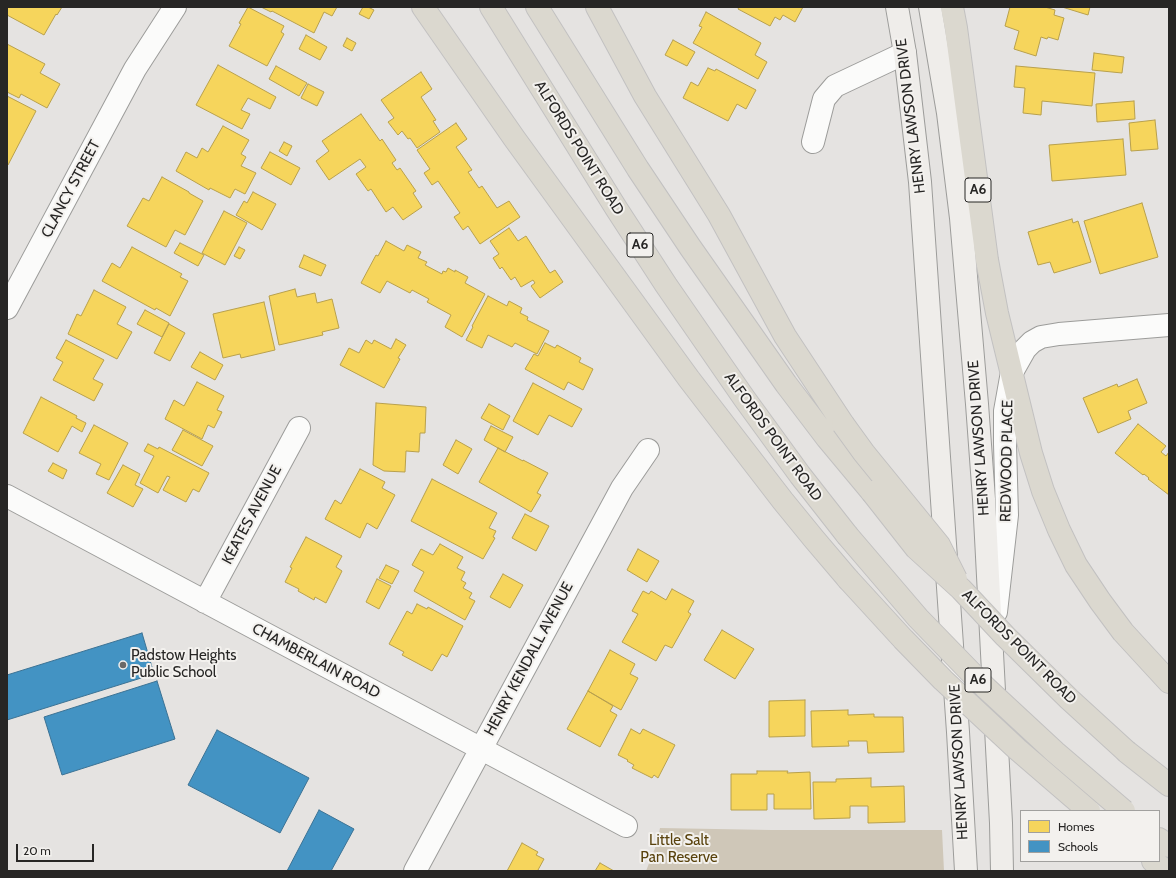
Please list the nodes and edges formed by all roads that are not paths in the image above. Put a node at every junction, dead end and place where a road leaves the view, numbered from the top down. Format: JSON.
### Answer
{"nodes":[{"id":1,"x":162,"y":7,"type":"edge"},
{"id":2,"x":175,"y":7,"type":"edge"},
{"id":3,"x":423,"y":7,"type":"edge"},
{"id":4,"x":490,"y":7,"type":"edge"},
{"id":5,"x":537,"y":7,"type":"edge"},
{"id":6,"x":597,"y":7,"type":"edge"},
{"id":7,"x":897,"y":7,"type":"edge"},
{"id":8,"x":930,"y":7,"type":"edge"},
{"id":9,"x":952,"y":7,"type":"edge"},
{"id":10,"x":905,"y":53,"type":"junction"},
{"id":11,"x":135,"y":69,"type":"junction"},
{"id":12,"x":813,"y":142,"type":"dead end"},
{"id":13,"x":7,"y":308,"type":"edge"},
{"id":14,"x":1169,"y":325,"type":"edge"},
{"id":15,"x":1012,"y":372,"type":"junction"},
{"id":16,"x":299,"y":428,"type":"dead end"},
{"id":17,"x":835,"y":431,"type":"junction"},
{"id":18,"x":648,"y":450,"type":"dead end"},
{"id":19,"x":7,"y":496,"type":"edge"},
{"id":20,"x":205,"y":602,"type":"junction"},
{"id":21,"x":992,"y":653,"type":"junction"},
{"id":22,"x":1169,"y":682,"type":"edge"},
{"id":23,"x":481,"y":748,"type":"junction"},
{"id":24,"x":1169,"y":785,"type":"edge"},
{"id":25,"x":1088,"y":810,"type":"edge"},
{"id":26,"x":1123,"y":810,"type":"edge"},
{"id":27,"x":626,"y":826,"type":"dead end"},
{"id":28,"x":1160,"y":840,"type":"edge"},
{"id":29,"x":1169,"y":846,"type":"edge"},
{"id":30,"x":1154,"y":862,"type":"edge"},
{"id":31,"x":415,"y":871,"type":"edge"},
{"id":32,"x":966,"y":871,"type":"edge"},
{"id":33,"x":1002,"y":871,"type":"edge"},
{"id":34,"x":1166,"y":871,"type":"edge"}],
"edges":[{"from":1,"to":11,"type":"street","name":"CLANCY STREET"},
{"from":2,"to":11,"type":"street","name":"CLANCY STREET"},
{"from":3,"to":25,"type":"highway","bridge":true},
{"from":4,"to":26,"type":"highway","name":"ALFORDS POINT ROAD","number":"A6","bridge":true},
{"from":5,"to":17,"type":"highway","name":"ALFORDS POINT ROAD"},
{"from":6,"to":17,"type":"highway"},
{"from":7,"to":10,"type":"main road","name":"HENRY LAWSON DRIVE"},
{"from":8,"to":21,"type":"main road","name":"HENRY LAWSON DRIVE"},
{"from":9,"to":15,"type":"highway","number":"A6"},
{"from":10,"to":12,"type":"street"},
{"from":10,"to":32,"type":"main road","name":"HENRY LAWSON DRIVE"},
{"from":11,"to":13,"type":"street","name":"CLANCY STREET"},
{"from":14,"to":15,"type":"street","name":"REDWOOD PLACE"},
{"from":15,"to":21,"type":"street","name":"REDWOOD PLACE"},
{"from":15,"to":22,"type":"highway","number":"A6"},
{"from":16,"to":20,"type":"street","name":"KEATES AVENUE"},
{"from":17,"to":24,"type":"highway","name":"ALFORDS POINT ROAD","bridge":true},
{"from":18,"to":23,"type":"street","name":"HENRY KENDALL AVENUE"},
{"from":19,"to":20,"type":"street","name":"CHAMBERLAIN ROAD"},
{"from":20,"to":23,"type":"street","name":"CHAMBERLAIN ROAD"},
{"from":21,"to":33,"type":"main road","name":"HENRY LAWSON DRIVE"},
{"from":23,"to":27,"type":"street","name":"CHAMBERLAIN ROAD"},
{"from":23,"to":31,"type":"street","name":"HENRY KENDALL AVENUE"},
{"from":28,"to":29,"type":"highway"},
{"from":30,"to":34,"type":"highway"}]}
